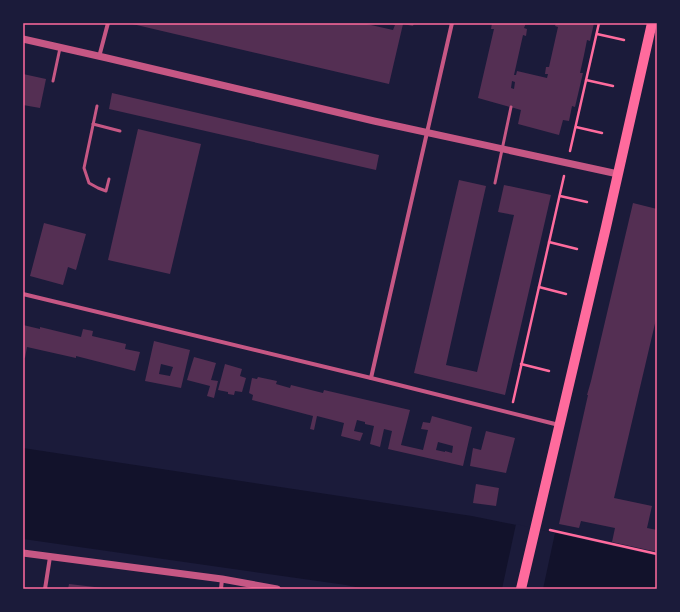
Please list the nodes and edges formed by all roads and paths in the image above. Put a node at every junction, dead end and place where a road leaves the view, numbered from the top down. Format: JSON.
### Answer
{"nodes":[{"id":1,"x":108,"y":23,"type":"edge"},
{"id":2,"x":452,"y":23,"type":"edge"},
{"id":3,"x":599,"y":23,"type":"edge"},
{"id":4,"x":652,"y":23,"type":"edge"},
{"id":5,"x":597,"y":34,"type":"junction"},
{"id":6,"x":23,"y":39,"type":"edge"},
{"id":7,"x":624,"y":40,"type":"dead end"},
{"id":8,"x":60,"y":48,"type":"junction"},
{"id":9,"x":99,"y":57,"type":"junction"},
{"id":10,"x":586,"y":80,"type":"junction"},
{"id":11,"x":53,"y":81,"type":"dead end"},
{"id":12,"x":613,"y":86,"type":"dead end"},
{"id":13,"x":96,"y":106,"type":"dead end"},
{"id":14,"x":511,"y":107,"type":"dead end"},
{"id":15,"x":93,"y":124,"type":"junction"},
{"id":16,"x":576,"y":128,"type":"junction"},
{"id":17,"x":120,"y":131,"type":"dead end"},
{"id":18,"x":427,"y":132,"type":"junction"},
{"id":19,"x":602,"y":133,"type":"dead end"},
{"id":20,"x":502,"y":149,"type":"junction"},
{"id":21,"x":567,"y":163,"type":"junction"},
{"id":22,"x":618,"y":174,"type":"junction"},
{"id":23,"x":109,"y":179,"type":"dead end"},
{"id":24,"x":495,"y":182,"type":"dead end"},
{"id":25,"x":560,"y":196,"type":"junction"},
{"id":26,"x":587,"y":202,"type":"dead end"},
{"id":27,"x":549,"y":242,"type":"junction"},
{"id":28,"x":576,"y":248,"type":"dead end"},
{"id":29,"x":539,"y":287,"type":"junction"},
{"id":30,"x":23,"y":294,"type":"edge"},
{"id":31,"x":566,"y":294,"type":"dead end"},
{"id":32,"x":521,"y":364,"type":"junction"},
{"id":33,"x":549,"y":371,"type":"dead end"},
{"id":34,"x":371,"y":378,"type":"junction"},
{"id":35,"x":520,"y":404,"type":"dead end"},
{"id":36,"x":560,"y":425,"type":"junction"},
{"id":37,"x":549,"y":529,"type":"dead end"},
{"id":38,"x":23,"y":553,"type":"edge"},
{"id":39,"x":657,"y":554,"type":"edge"},
{"id":40,"x":50,"y":557,"type":"junction"},
{"id":41,"x":222,"y":580,"type":"junction"},
{"id":42,"x":45,"y":589,"type":"edge"},
{"id":43,"x":221,"y":589,"type":"edge"},
{"id":44,"x":277,"y":589,"type":"edge"},
{"id":45,"x":521,"y":589,"type":"edge"}],
"edges":[{"from":1,"to":9,"type":"street"},
{"from":2,"to":18,"type":"street"},
{"from":3,"to":5,"type":"path"},
{"from":4,"to":22,"type":"main road"},
{"from":5,"to":7,"type":"path"},
{"from":5,"to":10,"type":"path"},
{"from":6,"to":8,"type":"street"},
{"from":8,"to":9,"type":"street"},
{"from":8,"to":11,"type":"lane"},
{"from":9,"to":18,"type":"street"},
{"from":10,"to":12,"type":"path"},
{"from":10,"to":16,"type":"path"},
{"from":13,"to":15,"type":"lane"},
{"from":14,"to":20,"type":"lane"},
{"from":15,"to":17,"type":"lane"},
{"from":15,"to":23,"type":"lane"},
{"from":16,"to":19,"type":"path"},
{"from":16,"to":21,"type":"path"},
{"from":18,"to":20,"type":"street"},
{"from":18,"to":34,"type":"street"},
{"from":20,"to":21,"type":"street"},
{"from":20,"to":24,"type":"lane"},
{"from":21,"to":22,"type":"street"},
{"from":21,"to":25,"type":"path"},
{"from":22,"to":36,"type":"main road"},
{"from":25,"to":26,"type":"path"},
{"from":25,"to":27,"type":"path"},
{"from":27,"to":28,"type":"path"},
{"from":27,"to":29,"type":"path"},
{"from":29,"to":31,"type":"path"},
{"from":29,"to":32,"type":"path"},
{"from":30,"to":34,"type":"street"},
{"from":32,"to":33,"type":"path"},
{"from":32,"to":35,"type":"path"},
{"from":34,"to":36,"type":"street"},
{"from":36,"to":45,"type":"main road"},
{"from":37,"to":39,"type":"path"},
{"from":38,"to":40,"type":"street"},
{"from":40,"to":41,"type":"street"},
{"from":40,"to":42,"type":"street"},
{"from":41,"to":43,"type":"street"},
{"from":41,"to":44,"type":"street"}]}
